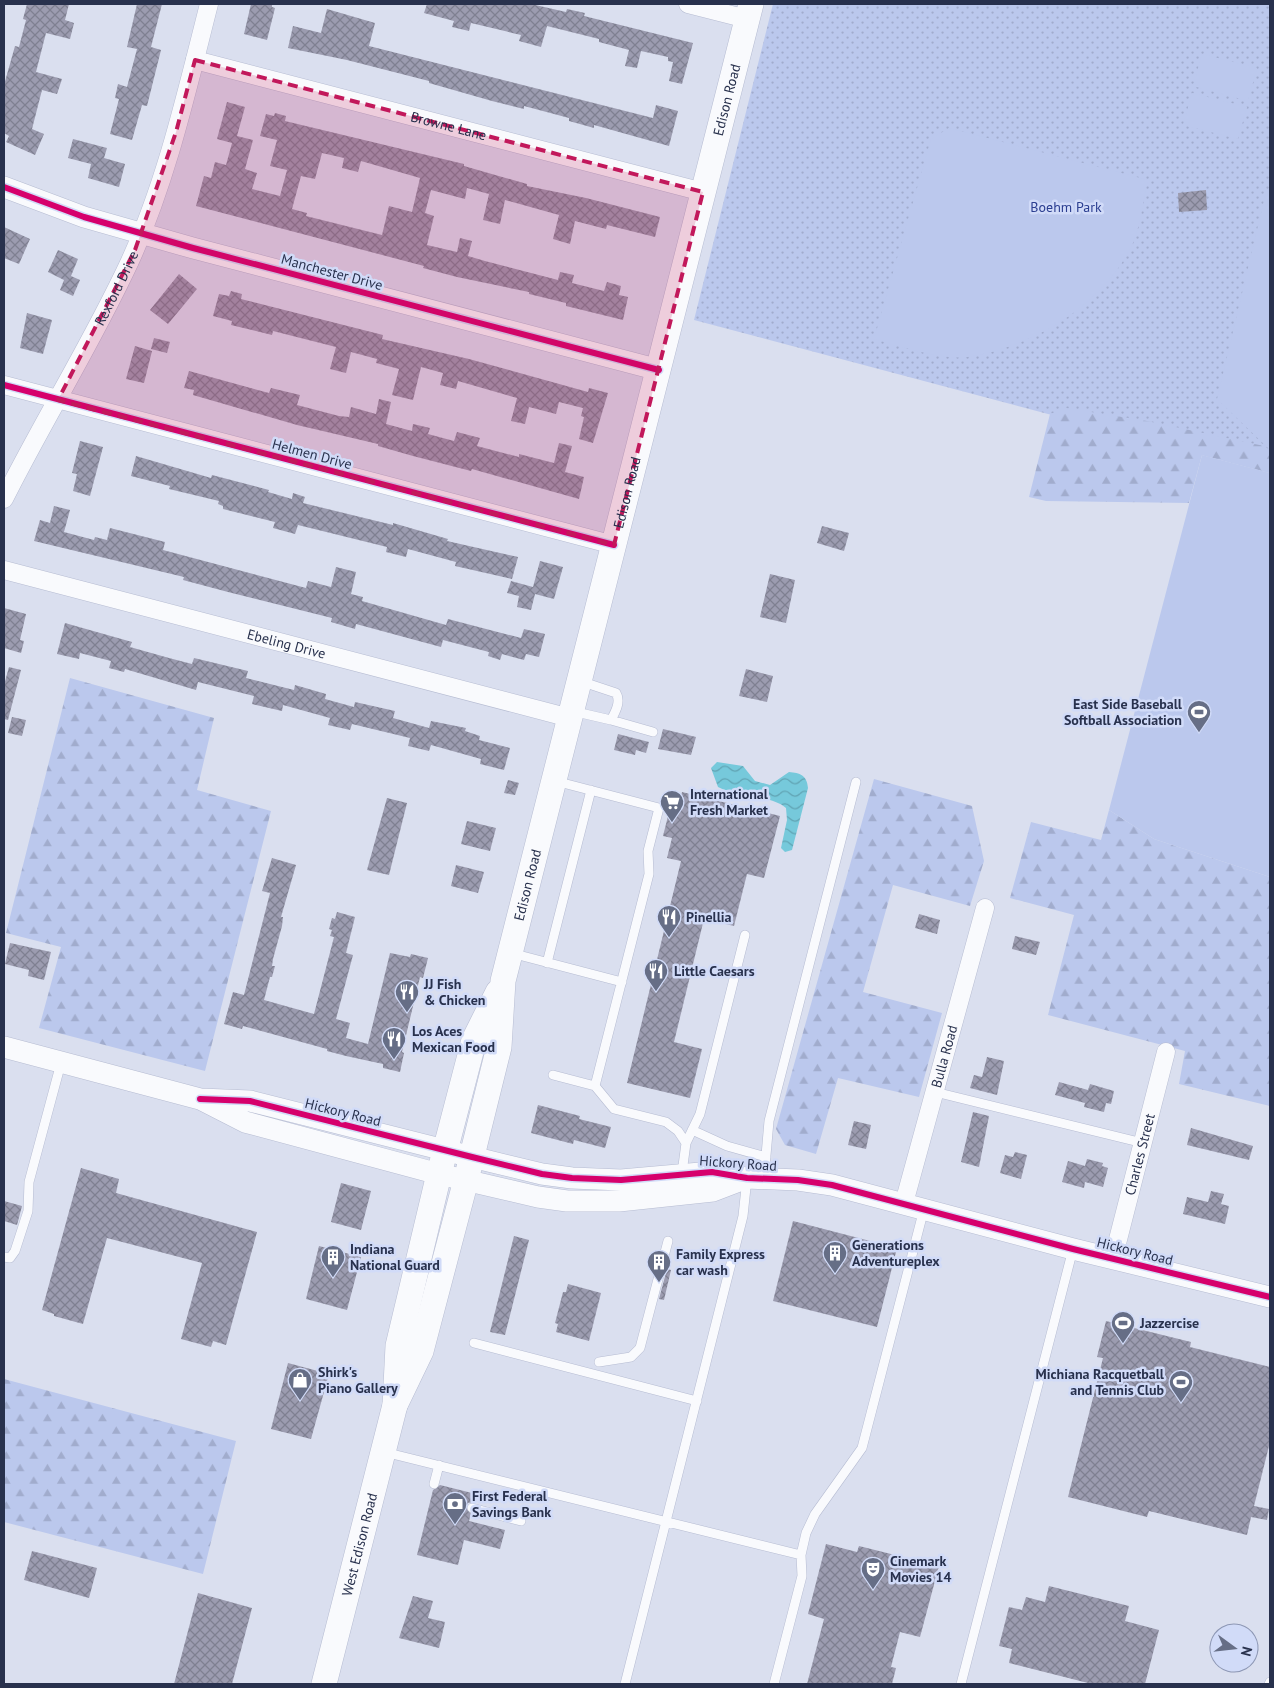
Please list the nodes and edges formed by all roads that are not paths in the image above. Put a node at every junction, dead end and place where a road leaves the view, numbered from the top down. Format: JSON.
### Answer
{"nodes":[{"id":1,"x":209,"y":4,"type":"edge"},
{"id":2,"x":688,"y":4,"type":"edge"},
{"id":3,"x":749,"y":12,"type":"edge"},
{"id":4,"x":195,"y":60,"type":"junction"},
{"id":5,"x":4,"y":187,"type":"edge"},
{"id":6,"x":703,"y":192,"type":"junction"},
{"id":7,"x":141,"y":234,"type":"junction"},
{"id":8,"x":658,"y":370,"type":"junction"},
{"id":9,"x":4,"y":386,"type":"edge"},
{"id":10,"x":58,"y":400,"type":"junction"},
{"id":11,"x":4,"y":499,"type":"edge"},
{"id":12,"x":614,"y":545,"type":"junction"},
{"id":13,"x":4,"y":570,"type":"edge"},
{"id":14,"x":579,"y":681,"type":"junction"},
{"id":15,"x":571,"y":714,"type":"junction"},
{"id":16,"x":611,"y":720,"type":"junction"},
{"id":17,"x":653,"y":732,"type":"dead end"},
{"id":18,"x":554,"y":781,"type":"junction"},
{"id":19,"x":856,"y":782,"type":"dead end"},
{"id":20,"x":591,"y":790,"type":"junction"},
{"id":21,"x":984,"y":908,"type":"dead end"},
{"id":22,"x":745,"y":935,"type":"dead end"},
{"id":23,"x":510,"y":953,"type":"junction"},
{"id":24,"x":547,"y":963,"type":"junction"},
{"id":25,"x":503,"y":980,"type":"junction"},
{"id":26,"x":622,"y":982,"type":"junction"},
{"id":27,"x":4,"y":1047,"type":"edge"},
{"id":28,"x":1166,"y":1052,"type":"dead end"},
{"id":29,"x":61,"y":1062,"type":"junction"},
{"id":30,"x":553,"y":1075,"type":"dead end"},
{"id":31,"x":595,"y":1086,"type":"junction"},
{"id":32,"x":935,"y":1092,"type":"junction"},
{"id":33,"x":200,"y":1099,"type":"junction"},
{"id":34,"x":692,"y":1130,"type":"junction"},
{"id":35,"x":686,"y":1143,"type":"junction"},
{"id":36,"x":1143,"y":1143,"type":"junction"},
{"id":37,"x":446,"y":1150,"type":"junction"},
{"id":38,"x":766,"y":1156,"type":"junction"},
{"id":39,"x":469,"y":1169,"type":"junction"},
{"id":40,"x":682,"y":1173,"type":"junction"},
{"id":41,"x":440,"y":1174,"type":"junction"},
{"id":42,"x":755,"y":1178,"type":"junction"},
{"id":43,"x":914,"y":1206,"type":"junction"},
{"id":44,"x":668,"y":1241,"type":"dead end"},
{"id":45,"x":1073,"y":1249,"type":"junction"},
{"id":46,"x":4,"y":1257,"type":"edge"},
{"id":47,"x":1113,"y":1258,"type":"junction"},
{"id":48,"x":1270,"y":1297,"type":"edge"},
{"id":49,"x":474,"y":1343,"type":"dead end"},
{"id":50,"x":599,"y":1362,"type":"dead end"},
{"id":51,"x":697,"y":1401,"type":"junction"},
{"id":52,"x":395,"y":1405,"type":"junction"},
{"id":53,"x":383,"y":1452,"type":"junction"},
{"id":54,"x":439,"y":1465,"type":"junction"},
{"id":55,"x":434,"y":1484,"type":"dead end"},
{"id":56,"x":472,"y":1508,"type":"dead end"},
{"id":57,"x":521,"y":1521,"type":"dead end"},
{"id":58,"x":666,"y":1522,"type":"junction"},
{"id":59,"x":801,"y":1555,"type":"junction"},
{"id":60,"x":324,"y":1684,"type":"edge"},
{"id":61,"x":625,"y":1684,"type":"edge"},
{"id":62,"x":774,"y":1684,"type":"edge"},
{"id":63,"x":961,"y":1684,"type":"edge"}],
"edges":[{"from":1,"to":4,"type":"street","name":"Rexford Drive"},
{"from":2,"to":3,"type":"street"},
{"from":3,"to":6,"type":"main road","name":"Edison Road"},
{"from":4,"to":6,"type":"street","name":"Browne Lane"},
{"from":4,"to":7,"type":"street","name":"Rexford Drive"},
{"from":5,"to":7,"type":"street","name":"Manchester Drive"},
{"from":6,"to":8,"type":"main road","name":"Edison Road"},
{"from":7,"to":8,"type":"street","name":"Manchester Drive"},
{"from":7,"to":10,"type":"street","name":"Rexford Drive"},
{"from":8,"to":12,"type":"main road","name":"Edison Road"},
{"from":9,"to":10,"type":"street","name":"Helmen Drive"},
{"from":10,"to":11,"type":"street","name":"Rexford Drive"},
{"from":10,"to":12,"type":"street","name":"Helmen Drive"},
{"from":12,"to":14,"type":"main road","name":"Edison Road"},
{"from":13,"to":15,"type":"street","name":"Ebeling Drive"},
{"from":14,"to":15,"type":"main road","name":"Edison Road"},
{"from":14,"to":16,"type":"lane"},
{"from":15,"to":16,"type":"lane"},
{"from":15,"to":18,"type":"main road","name":"Edison Road"},
{"from":16,"to":17,"type":"lane"},
{"from":18,"to":20,"type":"lane"},
{"from":18,"to":23,"type":"main road","name":"Edison Road"},
{"from":19,"to":38,"type":"lane"},
{"from":20,"to":24,"type":"lane"},
{"from":20,"to":26,"type":"lane"},
{"from":21,"to":32,"type":"street","name":"Bulla Road"},
{"from":22,"to":34,"type":"lane"},
{"from":23,"to":24,"type":"lane"},
{"from":23,"to":25,"type":"main road","name":"Edison Road"},
{"from":24,"to":26,"type":"lane"},
{"from":25,"to":37,"type":"main road","name":"Edison Road"},
{"from":25,"to":39,"type":"main road","name":"Edison Road"},
{"from":26,"to":31,"type":"lane"},
{"from":27,"to":29,"type":"street","name":"Hickory Road"},
{"from":28,"to":36,"type":"street","name":"Charles Street"},
{"from":29,"to":33,"type":"street","name":"Hickory Road"},
{"from":29,"to":46,"type":"lane"},
{"from":30,"to":31,"type":"lane"},
{"from":31,"to":35,"type":"lane"},
{"from":32,"to":36,"type":"lane"},
{"from":32,"to":43,"type":"street","name":"Bulla Road"},
{"from":33,"to":37,"type":"street","name":"Hickory Road"},
{"from":33,"to":41,"type":"street","name":"Hickory Road"},
{"from":34,"to":35,"type":"lane"},
{"from":34,"to":38,"type":"lane"},
{"from":35,"to":40,"type":"lane"},
{"from":36,"to":47,"type":"street","name":"Charles Street"},
{"from":37,"to":39,"type":"street","name":"Hickory Road"},
{"from":37,"to":41,"type":"main road","name":"Edison Road"},
{"from":38,"to":42,"type":"lane"},
{"from":39,"to":40,"type":"street","name":"Hickory Road"},
{"from":39,"to":41,"type":"street","name":"Hickory Road"},
{"from":39,"to":42,"type":"street","name":"Hickory Road"},
{"from":39,"to":52,"type":"main road","name":"West Edison Road"},
{"from":40,"to":42,"type":"street","name":"Hickory Road"},
{"from":41,"to":52,"type":"main road","name":"West Edison Road"},
{"from":42,"to":43,"type":"street","name":"Hickory Road"},
{"from":42,"to":51,"type":"lane"},
{"from":43,"to":45,"type":"street","name":"Hickory Road"},
{"from":43,"to":59,"type":"lane"},
{"from":44,"to":50,"type":"lane"},
{"from":45,"to":47,"type":"street","name":"Hickory Road"},
{"from":45,"to":63,"type":"lane"},
{"from":47,"to":48,"type":"street","name":"Hickory Road"},
{"from":49,"to":51,"type":"lane"},
{"from":51,"to":58,"type":"lane"},
{"from":52,"to":53,"type":"main road","name":"West Edison Road"},
{"from":53,"to":54,"type":"lane"},
{"from":53,"to":60,"type":"main road","name":"West Edison Road"},
{"from":54,"to":55,"type":"lane"},
{"from":54,"to":58,"type":"lane"},
{"from":56,"to":57,"type":"lane"},
{"from":58,"to":59,"type":"lane"},
{"from":58,"to":61,"type":"lane"},
{"from":59,"to":62,"type":"lane"}]}
